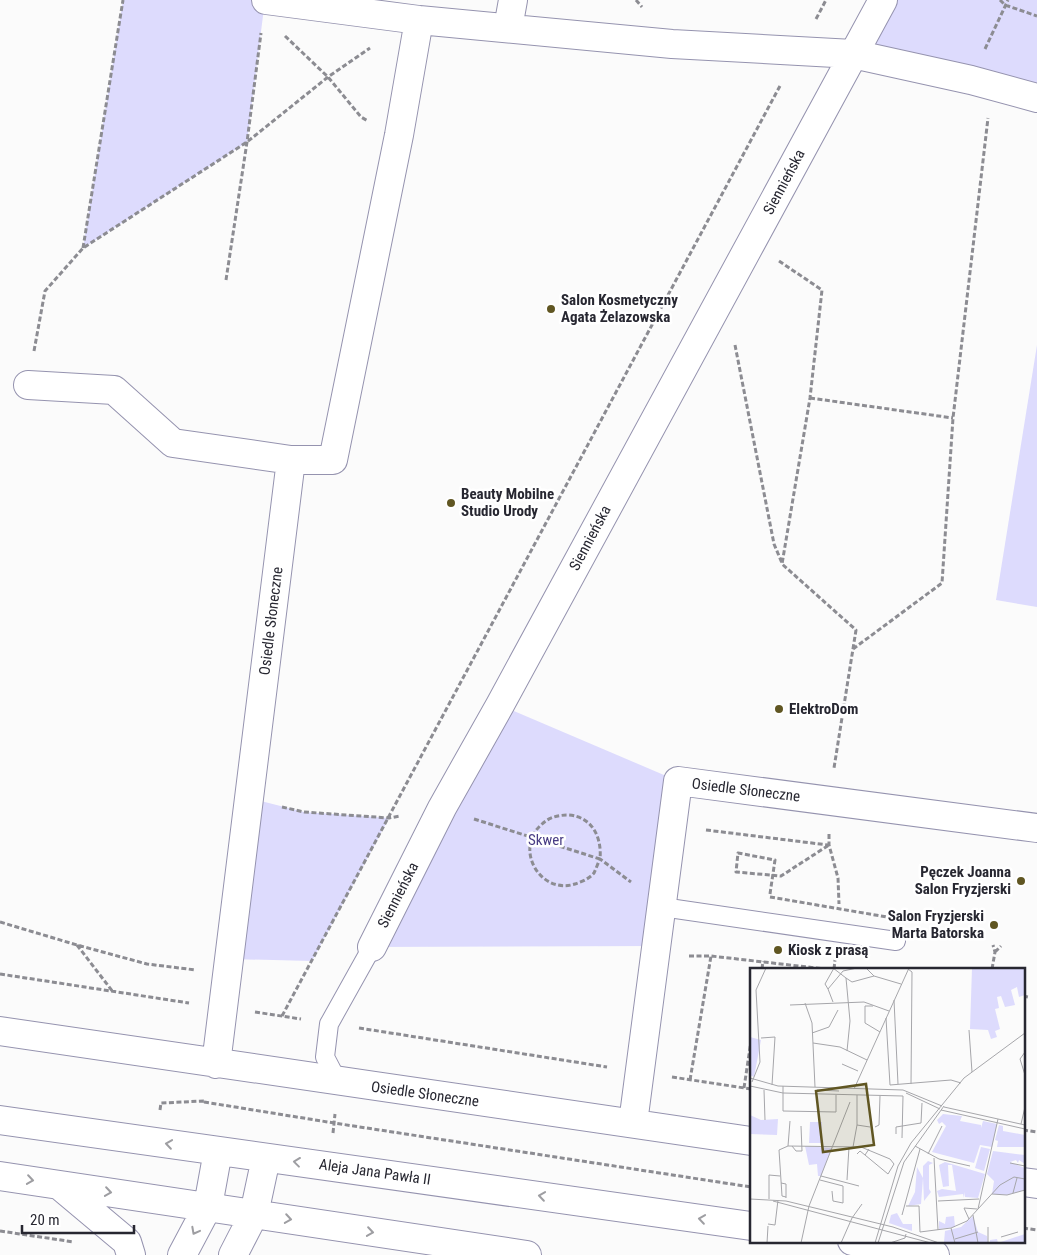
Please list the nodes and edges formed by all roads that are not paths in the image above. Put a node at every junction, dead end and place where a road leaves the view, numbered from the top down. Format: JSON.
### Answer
{"nodes":[{"id":1,"x":513,"y":0,"type":"edge"},
{"id":2,"x":883,"y":0,"type":"edge"},
{"id":3,"x":264,"y":13,"type":"edge"},
{"id":4,"x":419,"y":20,"type":"junction"},
{"id":5,"x":508,"y":28,"type":"junction"},
{"id":6,"x":853,"y":54,"type":"junction"},
{"id":7,"x":1037,"y":98,"type":"edge"},
{"id":8,"x":28,"y":385,"type":"road end"},
{"id":9,"x":291,"y":460,"type":"junction"},
{"id":10,"x":1037,"y":828,"type":"edge"},
{"id":11,"x":662,"y":906,"type":"junction"},
{"id":12,"x":896,"y":941,"type":"dead end"},
{"id":13,"x":372,"y":947,"type":"joint"},
{"id":14,"x":0,"y":1031,"type":"edge"},
{"id":15,"x":216,"y":1064,"type":"junction"},
{"id":16,"x":338,"y":1082,"type":"junction"},
{"id":17,"x":0,"y":1120,"type":"edge"},
{"id":18,"x":633,"y":1123,"type":"junction"},
{"id":19,"x":750,"y":1141,"type":"edge"},
{"id":20,"x":218,"y":1151,"type":"junction"},
{"id":21,"x":266,"y":1158,"type":"junction"},
{"id":22,"x":0,"y":1176,"type":"edge"},
{"id":23,"x":1024,"y":1182,"type":"edge"},
{"id":24,"x":1037,"y":1184,"type":"edge"},
{"id":25,"x":59,"y":1185,"type":"junction"},
{"id":26,"x":208,"y":1206,"type":"junction"},
{"id":27,"x":254,"y":1214,"type":"junction"},
{"id":28,"x":750,"y":1226,"type":"edge"},
{"id":29,"x":858,"y":1242,"type":"edge"},
{"id":30,"x":470,"y":1251,"type":"edge"},
{"id":31,"x":131,"y":1255,"type":"edge"},
{"id":32,"x":182,"y":1255,"type":"edge"},
{"id":33,"x":233,"y":1255,"type":"edge"},
{"id":34,"x":524,"y":1255,"type":"edge"},
{"id":35,"x":935,"y":1255,"type":"edge"}],
"edges":[{"from":1,"to":5,"type":"street"},
{"from":2,"to":6,"type":"street","name":"Siennieńska"},
{"from":3,"to":4,"type":"street"},
{"from":4,"to":5,"type":"street"},
{"from":4,"to":9,"type":"street"},
{"from":5,"to":6,"type":"street"},
{"from":6,"to":7,"type":"street"},
{"from":6,"to":13,"type":"street","name":"Siennieńska"},
{"from":8,"to":9,"type":"street"},
{"from":9,"to":15,"type":"street","name":"Osiedle Słoneczne"},
{"from":10,"to":11,"type":"street","name":"Osiedle Słoneczne"},
{"from":11,"to":12,"type":"lane"},
{"from":11,"to":18,"type":"street","name":"Osiedle Słoneczne"},
{"from":13,"to":16,"type":"lane","name":"Siennieńska"},
{"from":14,"to":15,"type":"street","name":"Osiedle Słoneczne"},
{"from":15,"to":16,"type":"street","name":"Osiedle Słoneczne"},
{"from":16,"to":18,"type":"street","name":"Osiedle Słoneczne"},
{"from":20,"to":17,"type":"street","name":"Aleja Jana Pawła II","one_way":true},
{"from":18,"to":19,"type":"street","name":"Osiedle Słoneczne"},
{"from":20,"to":21,"type":"street","name":"Aleja Jana Pawła II"},
{"from":20,"to":26,"type":"street"},
{"from":21,"to":27,"type":"street"},
{"from":28,"to":21,"type":"street","name":"Aleja Jana Pawła II","one_way":true},
{"from":22,"to":25,"type":"street","one_way":true},
{"from":23,"to":24,"type":"street"},
{"from":25,"to":26,"type":"street","one_way":true},
{"from":25,"to":31,"type":"street"},
{"from":26,"to":27,"type":"street"},
{"from":26,"to":32,"type":"street","one_way":true},
{"from":27,"to":30,"type":"street","one_way":true},
{"from":27,"to":33,"type":"street"},
{"from":29,"to":35,"type":"street"},
{"from":30,"to":34,"type":"street"}]}
